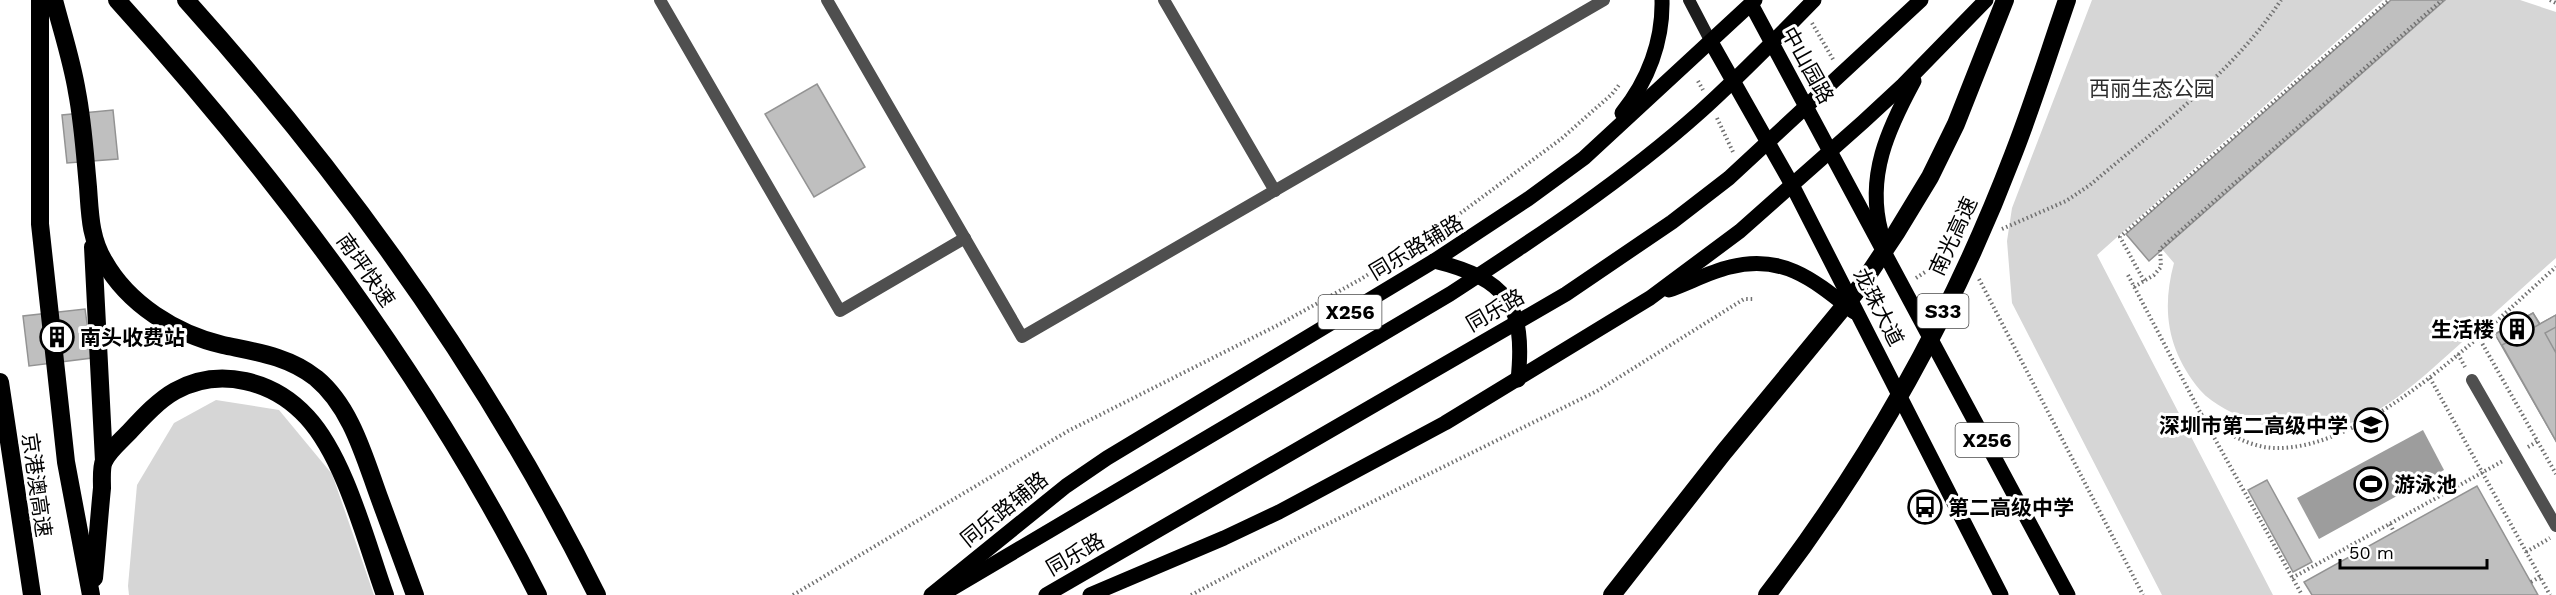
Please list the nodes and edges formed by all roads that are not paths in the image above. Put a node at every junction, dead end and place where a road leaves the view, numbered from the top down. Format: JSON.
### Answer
{"nodes":[{"id":1,"x":40,"y":0,"type":"edge"},
{"id":2,"x":54,"y":0,"type":"edge"},
{"id":3,"x":117,"y":0,"type":"edge"},
{"id":4,"x":186,"y":0,"type":"edge"},
{"id":5,"x":660,"y":0,"type":"edge"},
{"id":6,"x":827,"y":0,"type":"edge"},
{"id":7,"x":1164,"y":0,"type":"edge"},
{"id":8,"x":1604,"y":0,"type":"edge"},
{"id":9,"x":1662,"y":0,"type":"edge"},
{"id":10,"x":1689,"y":0,"type":"edge"},
{"id":11,"x":1814,"y":0,"type":"edge"},
{"id":12,"x":1922,"y":0,"type":"edge"},
{"id":13,"x":1986,"y":0,"type":"edge"},
{"id":14,"x":2005,"y":0,"type":"edge"},
{"id":15,"x":2067,"y":0,"type":"edge"},
{"id":16,"x":1752,"y":1,"type":"edge"},
{"id":17,"x":1711,"y":42,"type":"junction"},
{"id":18,"x":1924,"y":63,"type":"junction"},
{"id":19,"x":1831,"y":150,"type":"junction"},
{"id":20,"x":1584,"y":158,"type":"junction"},
{"id":21,"x":1791,"y":183,"type":"junction"},
{"id":22,"x":1275,"y":191,"type":"junction"},
{"id":23,"x":92,"y":236,"type":"junction"},
{"id":24,"x":965,"y":238,"type":"junction"},
{"id":25,"x":1434,"y":261,"type":"junction"},
{"id":26,"x":1903,"y":287,"type":"junction"},
{"id":27,"x":1650,"y":298,"type":"junction"},
{"id":28,"x":1861,"y":317,"type":"junction"},
{"id":29,"x":1518,"y":380,"type":"junction"},
{"id":30,"x":2472,"y":380,"type":"dead end"},
{"id":31,"x":0,"y":382,"type":"edge"},
{"id":32,"x":104,"y":461,"type":"junction"},
{"id":33,"x":2556,"y":526,"type":"edge"},
{"id":34,"x":32,"y":595,"type":"edge"},
{"id":35,"x":92,"y":595,"type":"edge"},
{"id":36,"x":386,"y":595,"type":"edge"},
{"id":37,"x":415,"y":595,"type":"edge"},
{"id":38,"x":538,"y":595,"type":"edge"},
{"id":39,"x":597,"y":595,"type":"edge"},
{"id":40,"x":931,"y":595,"type":"edge"},
{"id":41,"x":941,"y":595,"type":"edge"},
{"id":42,"x":1046,"y":595,"type":"edge"},
{"id":43,"x":1090,"y":595,"type":"edge"},
{"id":44,"x":1612,"y":595,"type":"edge"},
{"id":45,"x":1767,"y":595,"type":"edge"},
{"id":46,"x":2001,"y":595,"type":"edge"},
{"id":47,"x":2068,"y":595,"type":"edge"}],
"edges":[{"from":1,"to":35,"type":"highway"},
{"from":2,"to":23,"type":"highway"},
{"from":3,"to":38,"type":"highway","name":"南坪快速"},
{"from":4,"to":39,"type":"highway","name":"南坪快速"},
{"from":5,"to":24,"type":"lane"},
{"from":6,"to":24,"type":"lane"},
{"from":7,"to":22,"type":"lane"},
{"from":8,"to":22,"type":"lane"},
{"from":9,"to":20,"type":"main road"},
{"from":10,"to":17,"type":"main road"},
{"from":11,"to":41,"type":"main road","name":"同乐路"},
{"from":12,"to":42,"type":"main road","name":"同乐路"},
{"from":13,"to":18,"type":"main road"},
{"from":14,"to":44,"type":"highway"},
{"from":15,"to":45,"type":"highway","name":"南光高速","number":"S33"},
{"from":16,"to":17,"type":"main road","name":"同乐路辅路","number":"X256"},
{"from":16,"to":19,"type":"main road","name":"中山园路","number":"X256"},
{"from":17,"to":20,"type":"main road","name":"同乐路辅路","number":"X256"},
{"from":17,"to":21,"type":"main road","name":"龙珠大道","number":"X256"},
{"from":18,"to":19,"type":"main road"},
{"from":18,"to":26,"type":"main road"},
{"from":19,"to":21,"type":"main road"},
{"from":19,"to":26,"type":"main road","name":"龙珠大道","number":"X256"},
{"from":20,"to":25,"type":"main road","name":"同乐路辅路","number":"X256"},
{"from":21,"to":27,"type":"main road","number":"X256"},
{"from":21,"to":28,"type":"main road","name":"龙珠大道","number":"X256"},
{"from":22,"to":24,"type":"lane"},
{"from":23,"to":32,"type":"highway"},
{"from":23,"to":37,"type":"highway"},
{"from":25,"to":29,"type":"main road"},
{"from":25,"to":40,"type":"main road","name":"同乐路辅路","number":"X256"},
{"from":26,"to":47,"type":"main road","name":"龙珠大道","number":"X256"},
{"from":27,"to":28,"type":"main road","number":"X256"},
{"from":27,"to":29,"type":"main road","number":"X256"},
{"from":28,"to":46,"type":"main road","name":"龙珠大道","number":"X256"},
{"from":29,"to":43,"type":"main road","number":"X256"},
{"from":30,"to":33,"type":"lane"},
{"from":31,"to":34,"type":"highway","name":"京港澳高速"},
{"from":32,"to":35,"type":"highway"},
{"from":32,"to":36,"type":"highway"}]}
